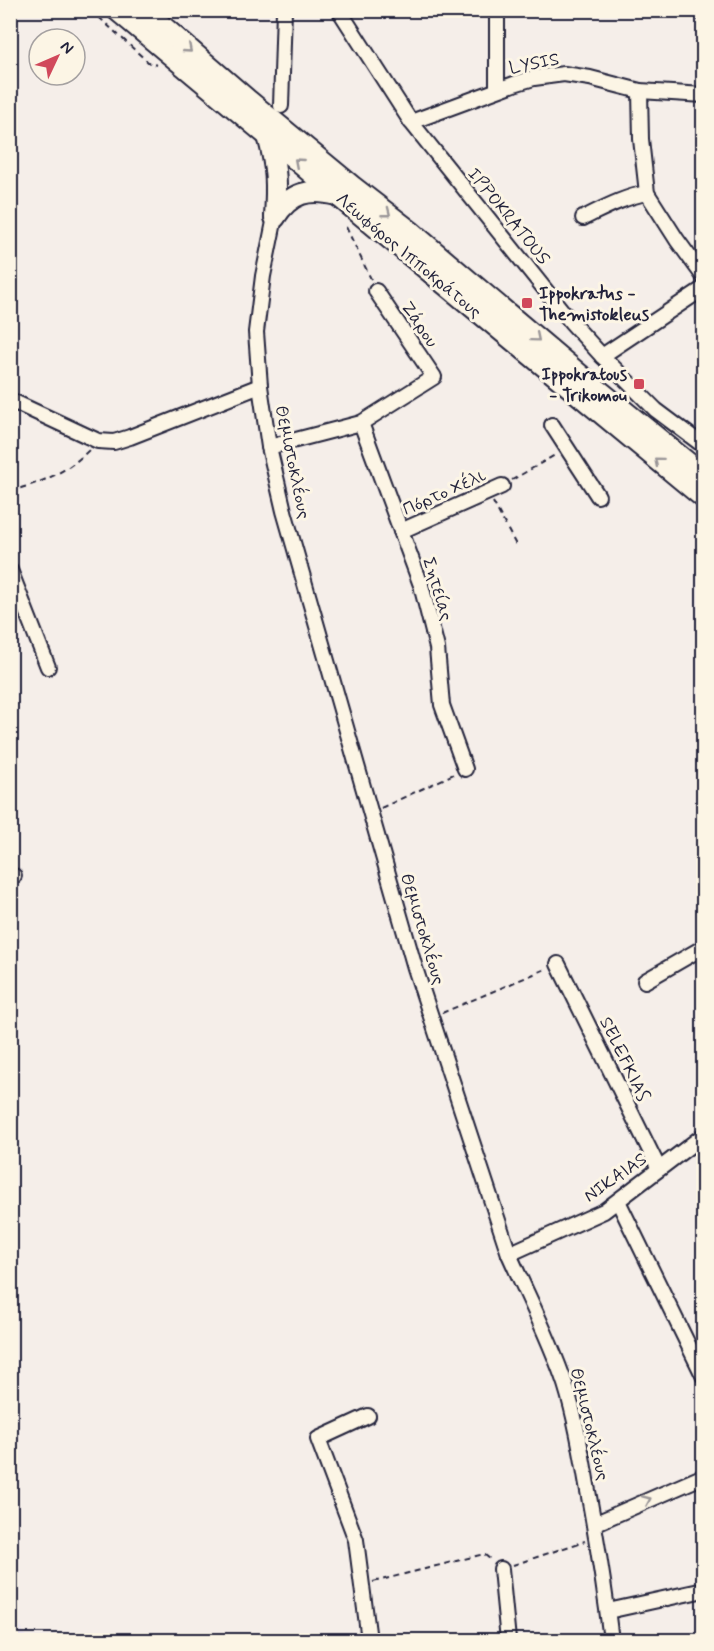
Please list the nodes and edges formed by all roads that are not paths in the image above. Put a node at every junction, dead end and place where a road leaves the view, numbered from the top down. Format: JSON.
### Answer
{"nodes":[{"id":1,"x":117,"y":10,"type":"edge"},
{"id":2,"x":144,"y":10,"type":"edge"},
{"id":3,"x":284,"y":10,"type":"edge"},
{"id":4,"x":339,"y":10,"type":"edge"},
{"id":5,"x":497,"y":10,"type":"edge"},
{"id":6,"x":497,"y":89,"type":"junction"},
{"id":7,"x":640,"y":91,"type":"junction"},
{"id":8,"x":704,"y":95,"type":"edge"},
{"id":9,"x":281,"y":106,"type":"dead end"},
{"id":10,"x":411,"y":122,"type":"junction"},
{"id":11,"x":268,"y":136,"type":"junction"},
{"id":12,"x":647,"y":193,"type":"junction"},
{"id":13,"x":337,"y":195,"type":"junction"},
{"id":14,"x":275,"y":217,"type":"junction"},
{"id":15,"x":583,"y":218,"type":"dead end"},
{"id":16,"x":704,"y":277,"type":"edge"},
{"id":17,"x":704,"y":288,"type":"edge"},
{"id":18,"x":376,"y":291,"type":"road end"},
{"id":19,"x":602,"y":356,"type":"junction"},
{"id":20,"x":260,"y":386,"type":"junction"},
{"id":21,"x":10,"y":400,"type":"edge"},
{"id":22,"x":361,"y":423,"type":"junction"},
{"id":23,"x":552,"y":425,"type":"dead end"},
{"id":24,"x":703,"y":444,"type":"edge"},
{"id":25,"x":268,"y":447,"type":"junction"},
{"id":26,"x":704,"y":476,"type":"edge"},
{"id":27,"x":502,"y":486,"type":"road end"},
{"id":28,"x":598,"y":496,"type":"dead end"},
{"id":29,"x":704,"y":498,"type":"edge"},
{"id":30,"x":401,"y":531,"type":"junction"},
{"id":31,"x":10,"y":570,"type":"edge"},
{"id":32,"x":48,"y":666,"type":"dead end"},
{"id":33,"x":465,"y":769,"type":"road end"},
{"id":34,"x":704,"y":947,"type":"edge"},
{"id":35,"x":558,"y":964,"type":"road end"},
{"id":36,"x":645,"y":981,"type":"dead end"},
{"id":37,"x":704,"y":1135,"type":"edge"},
{"id":38,"x":659,"y":1169,"type":"junction"},
{"id":39,"x":618,"y":1201,"type":"junction"},
{"id":40,"x":509,"y":1254,"type":"junction"},
{"id":41,"x":703,"y":1375,"type":"edge"},
{"id":42,"x":368,"y":1416,"type":"dead end"},
{"id":43,"x":704,"y":1476,"type":"edge"},
{"id":44,"x":595,"y":1530,"type":"junction"},
{"id":45,"x":501,"y":1569,"type":"road end"},
{"id":46,"x":704,"y":1590,"type":"edge"},
{"id":47,"x":608,"y":1611,"type":"junction"},
{"id":48,"x":369,"y":1641,"type":"edge"},
{"id":49,"x":508,"y":1641,"type":"edge"},
{"id":50,"x":611,"y":1641,"type":"edge"}],
"edges":[{"from":1,"to":11,"type":"main road","name":"Λεωφόρος Ιπποκράτους"},
{"from":2,"to":26,"type":"main road","name":"Λεωφόρος Ιπποκράτους","one_way":true},
{"from":3,"to":9,"type":"street"},
{"from":4,"to":10,"type":"street","name":"IPPOKRATOUS"},
{"from":5,"to":6,"type":"street"},
{"from":6,"to":7,"type":"street","name":"LYSIS"},
{"from":6,"to":10,"type":"street","name":"LYSIS"},
{"from":7,"to":8,"type":"street","name":"LYSIS"},
{"from":7,"to":12,"type":"street"},
{"from":10,"to":19,"type":"street","name":"IPPOKRATOUS"},
{"from":13,"to":11,"type":"main road","name":"Λεωφόρος Ιπποκράτους","one_way":true},
{"from":11,"to":14,"type":"main road"},
{"from":12,"to":15,"type":"street"},
{"from":12,"to":16,"type":"street"},
{"from":13,"to":14,"type":"main road"},
{"from":29,"to":13,"type":"main road","name":"Λεωφόρος Ιπποκράτους","one_way":true},
{"from":14,"to":20,"type":"street","name":"Θεμιστοκλέους"},
{"from":17,"to":19,"type":"street"},
{"from":18,"to":22,"type":"street","name":"Ζάρου"},
{"from":19,"to":24,"type":"street","name":"IPPOKRATOUS"},
{"from":20,"to":21,"type":"street"},
{"from":20,"to":25,"type":"street","name":"Θεμιστοκλέους"},
{"from":22,"to":25,"type":"street"},
{"from":22,"to":30,"type":"street","name":"Σητείας"},
{"from":23,"to":28,"type":"street"},
{"from":25,"to":40,"type":"street","name":"Θεμιστοκλέους"},
{"from":27,"to":30,"type":"street","name":"Πόρτο Χέλι"},
{"from":30,"to":33,"type":"street","name":"Σητείας"},
{"from":31,"to":32,"type":"street"},
{"from":34,"to":36,"type":"street"},
{"from":35,"to":38,"type":"street","name":"SELEFKIAS"},
{"from":37,"to":38,"type":"street","name":"NIKAIAS"},
{"from":38,"to":39,"type":"street","name":"NIKAIAS"},
{"from":39,"to":40,"type":"street","name":"NIKAIAS"},
{"from":39,"to":41,"type":"street"},
{"from":40,"to":44,"type":"street","name":"Θεμιστοκλέους"},
{"from":42,"to":48,"type":"street"},
{"from":44,"to":43,"type":"street","one_way":true},
{"from":44,"to":47,"type":"street","name":"Θεμιστοκλέους"},
{"from":45,"to":49,"type":"street"},
{"from":46,"to":47,"type":"street"},
{"from":47,"to":50,"type":"street","name":"Θεμιστοκλέους"}]}
